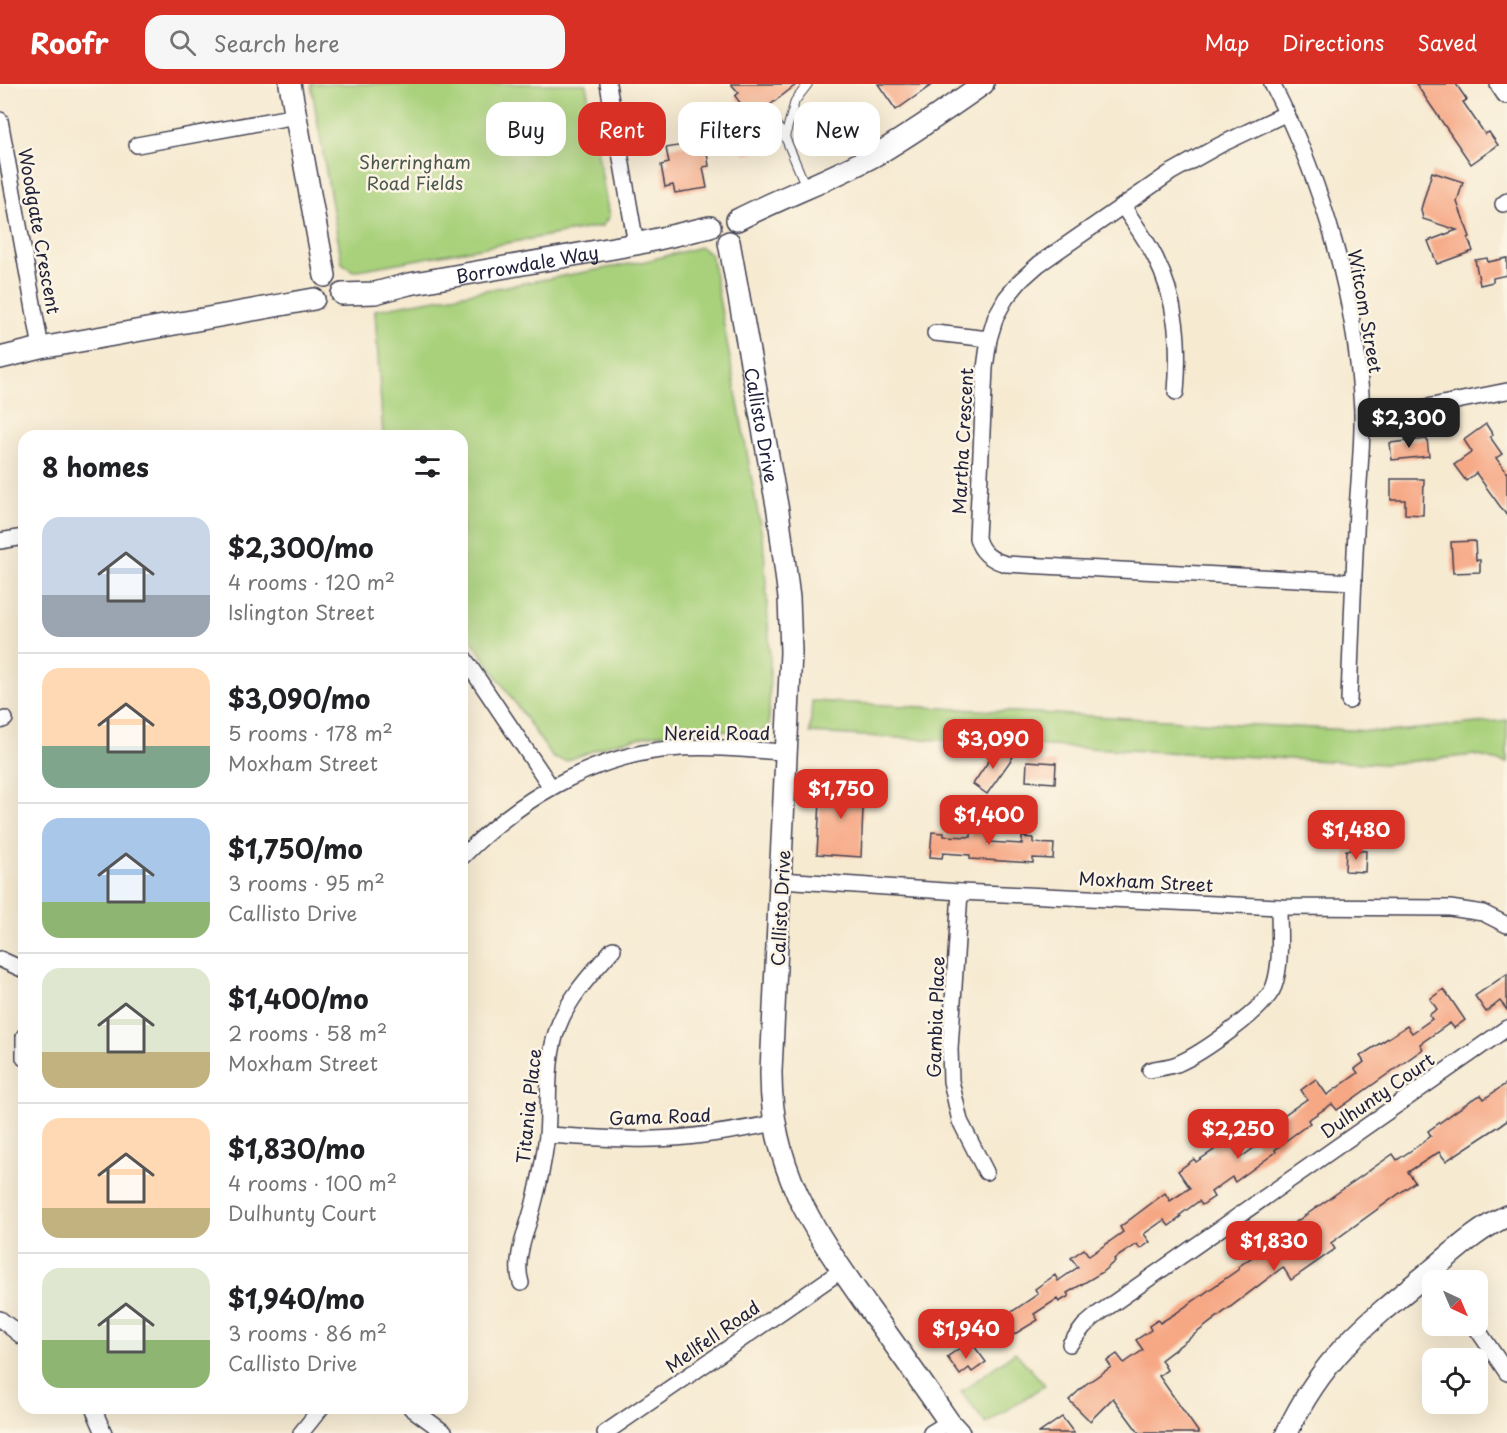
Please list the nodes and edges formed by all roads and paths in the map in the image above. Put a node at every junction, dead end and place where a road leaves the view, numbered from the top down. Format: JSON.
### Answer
{"nodes":[{"id":1,"x":290,"y":84,"type":"edge"},
{"id":2,"x":608,"y":84,"type":"edge"},
{"id":3,"x":808,"y":84,"type":"edge"},
{"id":4,"x":983,"y":84,"type":"edge"},
{"id":5,"x":1272,"y":84,"type":"edge"},
{"id":6,"x":1501,"y":84,"type":"edge"},
{"id":7,"x":1507,"y":93,"type":"edge"},
{"id":8,"x":1287,"y":113,"type":"junction"},
{"id":9,"x":296,"y":116,"type":"junction"},
{"id":10,"x":0,"y":120,"type":"edge"},
{"id":11,"x":782,"y":134,"type":"edge"},
{"id":12,"x":784,"y":137,"type":"junction"},
{"id":13,"x":137,"y":146,"type":"dead end"},
{"id":14,"x":5,"y":180,"type":"edge"},
{"id":15,"x":806,"y":189,"type":"junction"},
{"id":16,"x":1122,"y":206,"type":"junction"},
{"id":17,"x":737,"y":220,"type":"junction"},
{"id":18,"x":710,"y":227,"type":"junction"},
{"id":19,"x":729,"y":242,"type":"junction"},
{"id":20,"x":636,"y":244,"type":"junction"},
{"id":21,"x":325,"y":276,"type":"junction"},
{"id":22,"x":342,"y":294,"type":"junction"},
{"id":23,"x":314,"y":299,"type":"junction"},
{"id":24,"x":935,"y":333,"type":"dead end"},
{"id":25,"x":990,"y":339,"type":"junction"},
{"id":26,"x":41,"y":348,"type":"junction"},
{"id":27,"x":0,"y":358,"type":"edge"},
{"id":28,"x":1507,"y":391,"type":"edge"},
{"id":29,"x":1176,"y":392,"type":"dead end"},
{"id":30,"x":1362,"y":412,"type":"junction"},
{"id":31,"x":18,"y":538,"type":"edge"},
{"id":32,"x":0,"y":541,"type":"edge"},
{"id":33,"x":1354,"y":582,"type":"junction"},
{"id":34,"x":468,"y":664,"type":"edge"},
{"id":35,"x":1349,"y":701,"type":"dead end"},
{"id":36,"x":787,"y":752,"type":"junction"},
{"id":37,"x":551,"y":787,"type":"junction"},
{"id":38,"x":468,"y":851,"type":"edge"},
{"id":39,"x":781,"y":880,"type":"junction"},
{"id":40,"x":960,"y":892,"type":"junction"},
{"id":41,"x":1280,"y":907,"type":"junction"},
{"id":42,"x":1507,"y":925,"type":"edge"},
{"id":43,"x":613,"y":949,"type":"dead end"},
{"id":44,"x":0,"y":959,"type":"edge"},
{"id":45,"x":18,"y":967,"type":"edge"},
{"id":46,"x":1507,"y":1028,"type":"edge"},
{"id":47,"x":1150,"y":1070,"type":"dead end"},
{"id":48,"x":775,"y":1123,"type":"junction"},
{"id":49,"x":547,"y":1135,"type":"junction"},
{"id":50,"x":986,"y":1172,"type":"dead end"},
{"id":51,"x":1507,"y":1216,"type":"edge"},
{"id":52,"x":842,"y":1270,"type":"junction"},
{"id":53,"x":1443,"y":1270,"type":"edge"},
{"id":54,"x":521,"y":1283,"type":"dead end"},
{"id":55,"x":1422,"y":1285,"type":"edge"},
{"id":56,"x":0,"y":1319,"type":"edge"},
{"id":57,"x":18,"y":1333,"type":"edge"},
{"id":58,"x":1482,"y":1336,"type":"edge"},
{"id":59,"x":1070,"y":1344,"type":"dead end"},
{"id":60,"x":1507,"y":1373,"type":"edge"},
{"id":61,"x":96,"y":1414,"type":"edge"},
{"id":62,"x":316,"y":1414,"type":"edge"},
{"id":63,"x":419,"y":1414,"type":"edge"},
{"id":64,"x":946,"y":1429,"type":"edge"},
{"id":65,"x":104,"y":1433,"type":"edge"},
{"id":66,"x":301,"y":1433,"type":"edge"},
{"id":67,"x":445,"y":1433,"type":"edge"},
{"id":68,"x":605,"y":1433,"type":"edge"},
{"id":69,"x":1287,"y":1433,"type":"edge"}],
"edges":[{"from":1,"to":9,"type":"street"},
{"from":2,"to":20,"type":"street"},
{"from":3,"to":12,"type":"lane"},
{"from":4,"to":15,"type":"street","name":"Borrowdale Way"},
{"from":5,"to":8,"type":"street","name":"Witcom Street"},
{"from":6,"to":7,"type":"street"},
{"from":8,"to":16,"type":"street","name":"Martha Crescent"},
{"from":8,"to":30,"type":"street","name":"Witcom Street"},
{"from":9,"to":13,"type":"street"},
{"from":9,"to":21,"type":"street"},
{"from":10,"to":14,"type":"street","name":"Woodgate Crescent"},
{"from":11,"to":12,"type":"lane"},
{"from":12,"to":15,"type":"lane"},
{"from":14,"to":26,"type":"street","name":"Woodgate Crescent"},
{"from":15,"to":17,"type":"street","name":"Borrowdale Way"},
{"from":16,"to":25,"type":"street","name":"Martha Crescent"},
{"from":16,"to":29,"type":"street"},
{"from":17,"to":18,"type":"street","name":"Borrowdale Way"},
{"from":17,"to":19,"type":"street"},
{"from":18,"to":19,"type":"street"},
{"from":18,"to":20,"type":"street","name":"Borrowdale Way"},
{"from":19,"to":36,"type":"street","name":"Callisto Drive"},
{"from":20,"to":22,"type":"street","name":"Borrowdale Way"},
{"from":21,"to":22,"type":"street"},
{"from":21,"to":23,"type":"street"},
{"from":22,"to":23,"type":"street","name":"Borrowdale Way"},
{"from":23,"to":26,"type":"street","name":"Borrowdale Way"},
{"from":24,"to":25,"type":"street"},
{"from":25,"to":33,"type":"street","name":"Martha Crescent"},
{"from":26,"to":27,"type":"street","name":"Borrowdale Way"},
{"from":28,"to":30,"type":"street"},
{"from":30,"to":33,"type":"street","name":"Witcom Street"},
{"from":31,"to":32,"type":"street"},
{"from":33,"to":35,"type":"street","name":"Witcom Street"},
{"from":34,"to":37,"type":"street"},
{"from":36,"to":37,"type":"street","name":"Nereid Road"},
{"from":36,"to":39,"type":"street","name":"Callisto Drive"},
{"from":37,"to":38,"type":"street","name":"Nereid Road"},
{"from":39,"to":40,"type":"street","name":"Moxham Street"},
{"from":39,"to":48,"type":"street","name":"Callisto Drive"},
{"from":40,"to":41,"type":"street","name":"Moxham Street"},
{"from":40,"to":50,"type":"street","name":"Gambia Place"},
{"from":41,"to":42,"type":"street","name":"Moxham Street"},
{"from":41,"to":47,"type":"street"},
{"from":43,"to":49,"type":"street","name":"Titania Place"},
{"from":44,"to":45,"type":"street"},
{"from":46,"to":59,"type":"street","name":"Dulhunty Court"},
{"from":48,"to":49,"type":"street","name":"Gama Road"},
{"from":48,"to":52,"type":"street","name":"Callisto Drive"},
{"from":49,"to":54,"type":"street","name":"Titania Place"},
{"from":51,"to":53,"type":"street"},
{"from":52,"to":64,"type":"street","name":"Callisto Drive"},
{"from":52,"to":68,"type":"street","name":"Mellfell Road"},
{"from":55,"to":69,"type":"street"},
{"from":56,"to":57,"type":"street"},
{"from":58,"to":60,"type":"street"},
{"from":61,"to":65,"type":"street"},
{"from":62,"to":66,"type":"street"},
{"from":63,"to":67,"type":"street"}]}
